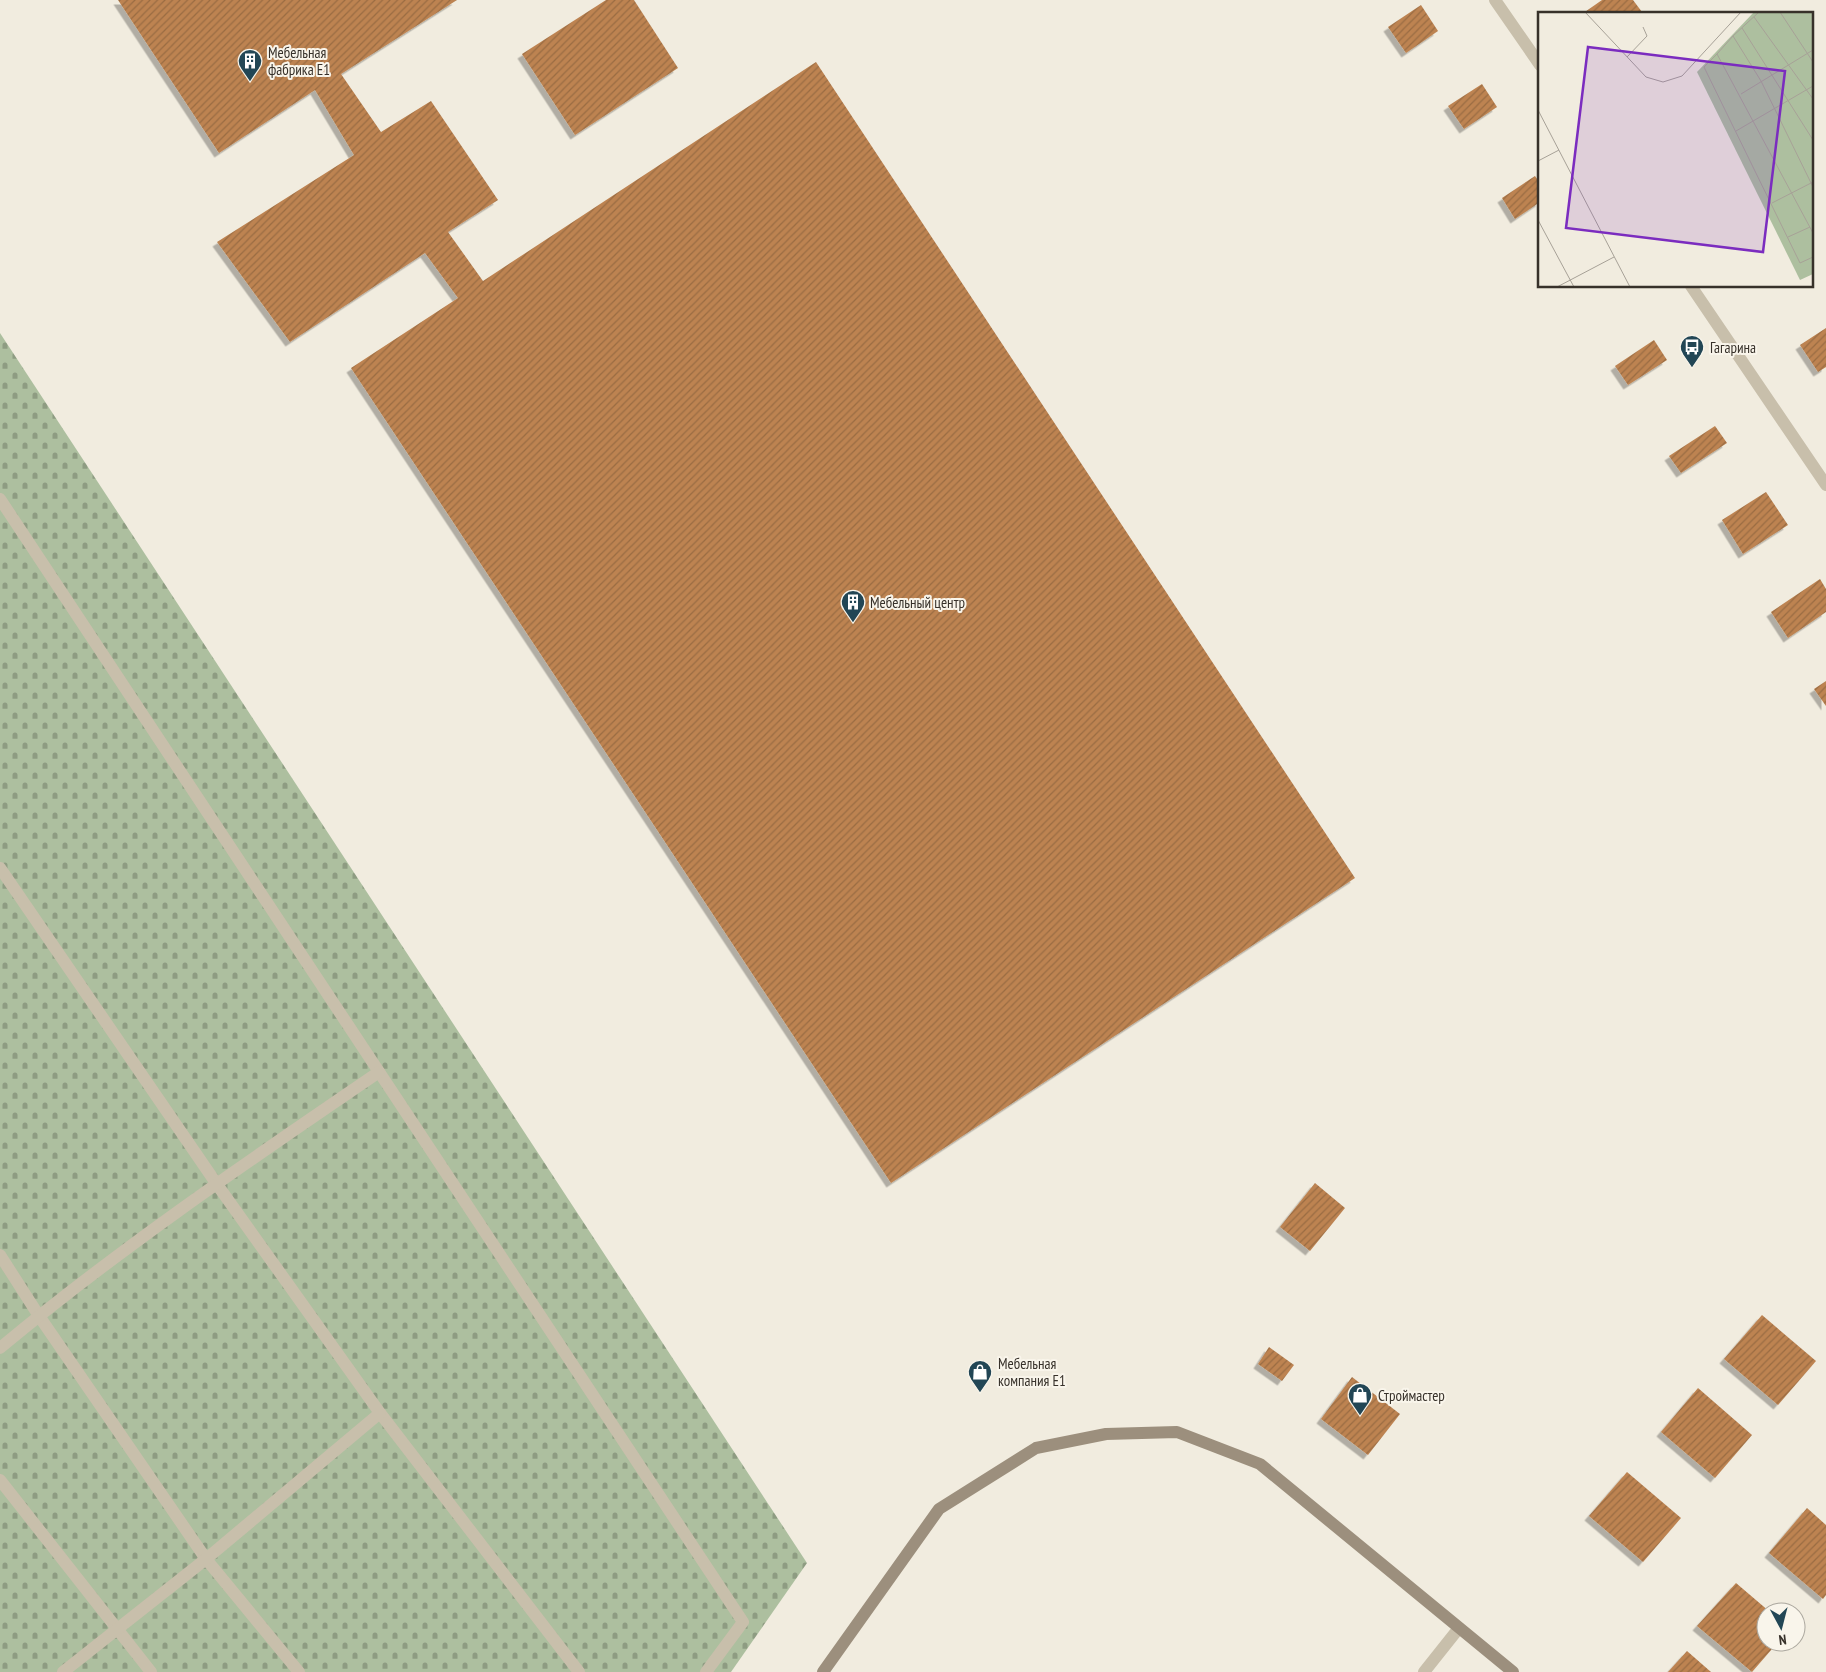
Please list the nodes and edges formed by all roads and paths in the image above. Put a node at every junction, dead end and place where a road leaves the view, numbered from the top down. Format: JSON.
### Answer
{"nodes":[{"id":1,"x":1495,"y":0,"type":"edge"},
{"id":2,"x":1538,"y":62,"type":"edge"},
{"id":3,"x":1691,"y":288,"type":"edge"},
{"id":4,"x":1826,"y":485,"type":"edge"},
{"id":5,"x":0,"y":499,"type":"edge"},
{"id":6,"x":0,"y":868,"type":"edge"},
{"id":7,"x":379,"y":1072,"type":"junction"},
{"id":8,"x":216,"y":1183,"type":"junction"},
{"id":9,"x":0,"y":1255,"type":"edge"},
{"id":10,"x":39,"y":1316,"type":"junction"},
{"id":11,"x":0,"y":1348,"type":"edge"},
{"id":12,"x":380,"y":1413,"type":"junction"},
{"id":13,"x":0,"y":1480,"type":"edge"},
{"id":14,"x":206,"y":1559,"type":"junction"},
{"id":15,"x":1459,"y":1628,"type":"junction"},
{"id":16,"x":116,"y":1629,"type":"junction"},
{"id":17,"x":63,"y":1672,"type":"edge"},
{"id":18,"x":151,"y":1672,"type":"edge"},
{"id":19,"x":299,"y":1672,"type":"edge"},
{"id":20,"x":579,"y":1672,"type":"edge"},
{"id":21,"x":706,"y":1672,"type":"edge"},
{"id":22,"x":823,"y":1672,"type":"edge"},
{"id":23,"x":1424,"y":1672,"type":"edge"},
{"id":24,"x":1513,"y":1672,"type":"edge"}],
"edges":[{"from":1,"to":2,"type":"street"},
{"from":3,"to":4,"type":"street"},
{"from":5,"to":7,"type":"street"},
{"from":6,"to":8,"type":"street"},
{"from":7,"to":8,"type":"street"},
{"from":7,"to":21,"type":"street"},
{"from":8,"to":10,"type":"street"},
{"from":8,"to":12,"type":"street"},
{"from":9,"to":10,"type":"street"},
{"from":10,"to":11,"type":"street"},
{"from":10,"to":14,"type":"street"},
{"from":12,"to":14,"type":"street"},
{"from":12,"to":20,"type":"street"},
{"from":13,"to":16,"type":"street"},
{"from":14,"to":16,"type":"street"},
{"from":14,"to":19,"type":"street"},
{"from":15,"to":22,"type":"street"},
{"from":15,"to":23,"type":"street"},
{"from":15,"to":24,"type":"street"},
{"from":16,"to":17,"type":"street"},
{"from":16,"to":18,"type":"street"}]}
